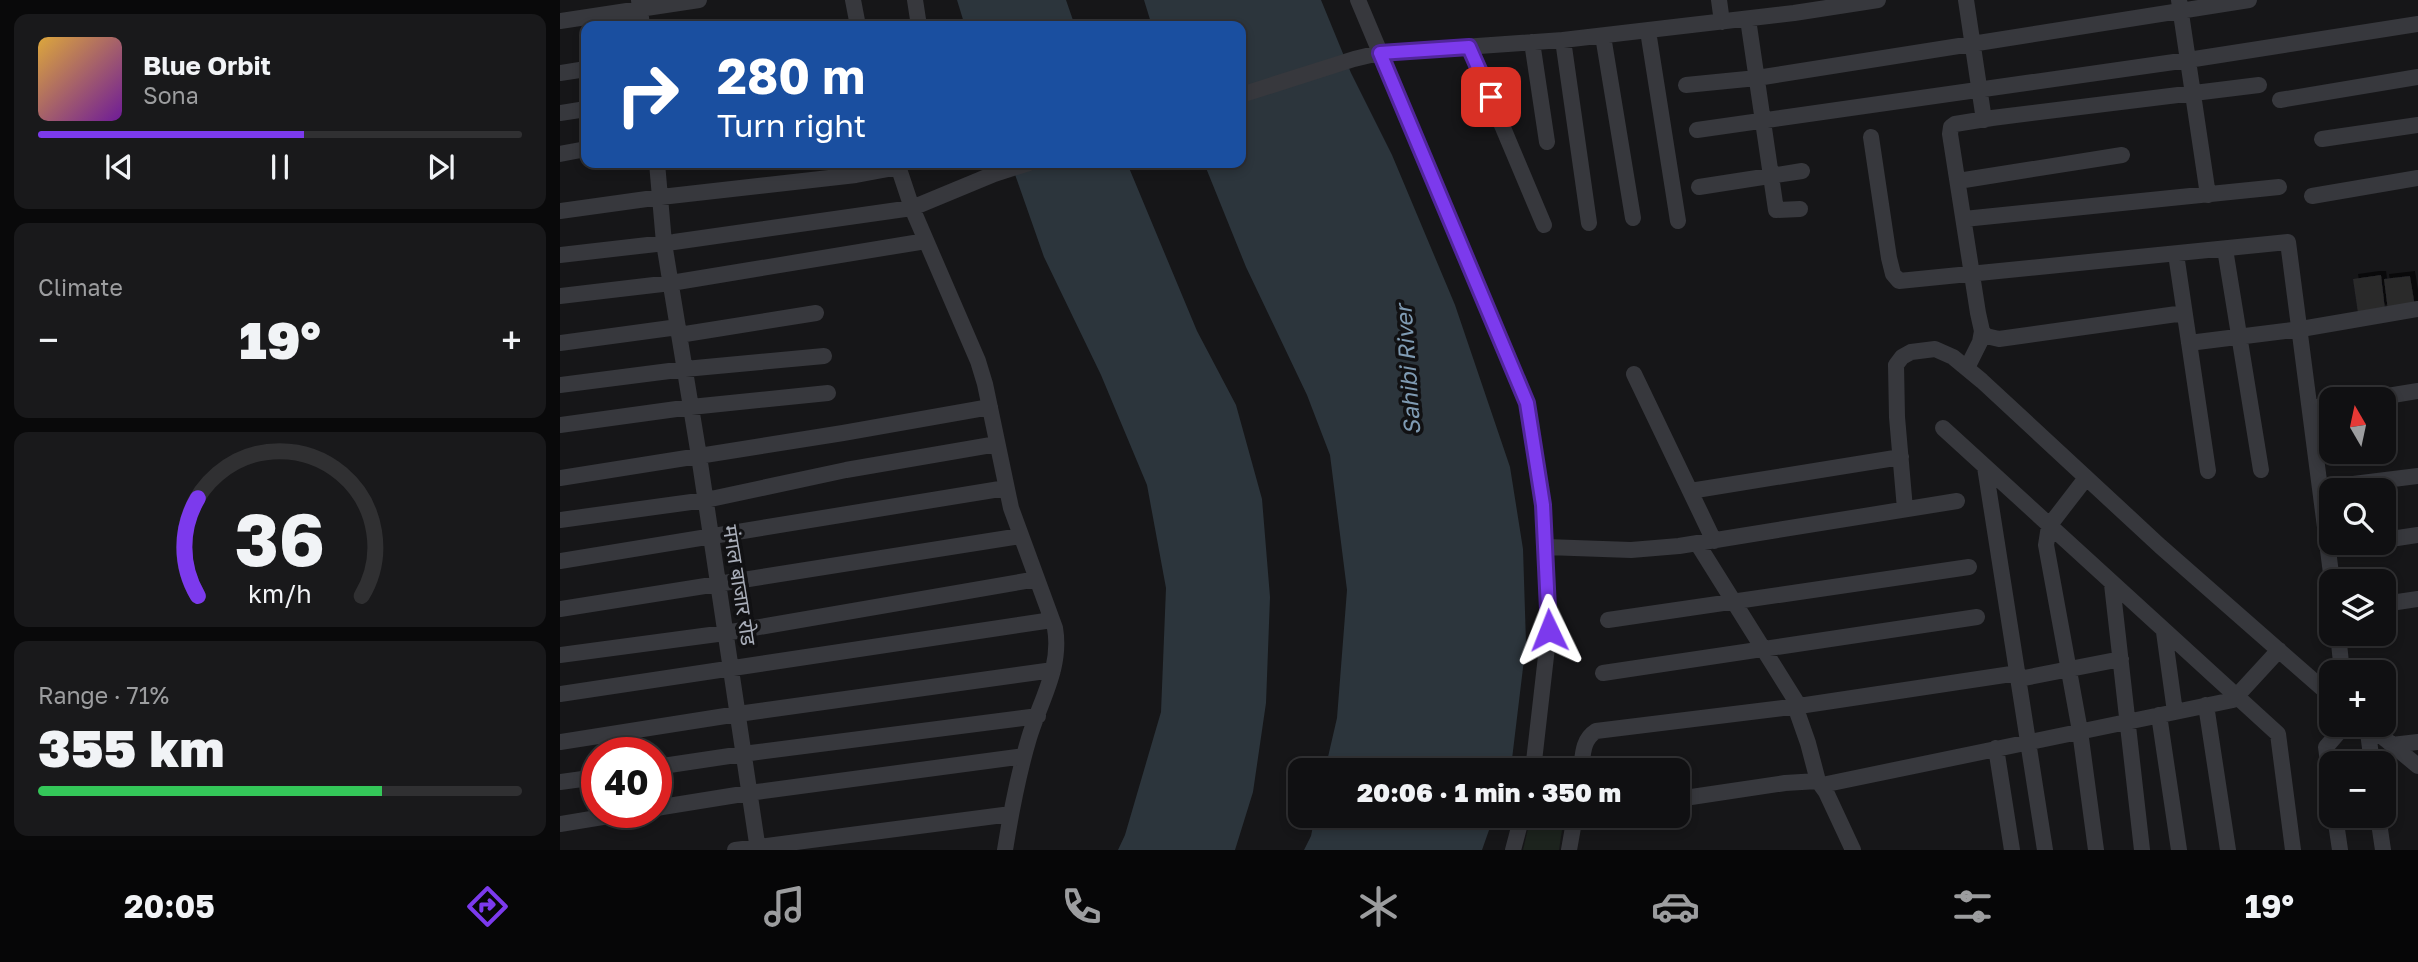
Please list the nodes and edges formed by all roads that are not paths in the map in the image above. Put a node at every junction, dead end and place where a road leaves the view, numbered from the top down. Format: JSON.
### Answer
{"nodes":[{"id":1,"x":699,"y":0,"type":"edge"},
{"id":2,"x":853,"y":0,"type":"edge"},
{"id":3,"x":915,"y":0,"type":"edge"},
{"id":4,"x":1358,"y":0,"type":"edge"},
{"id":5,"x":1719,"y":0,"type":"edge"},
{"id":6,"x":1878,"y":0,"type":"edge"},
{"id":7,"x":1966,"y":0,"type":"edge"},
{"id":8,"x":2249,"y":0,"type":"edge"},
{"id":9,"x":639,"y":4,"type":"edge"},
{"id":10,"x":2180,"y":6,"type":"edge"},
{"id":11,"x":1793,"y":7,"type":"edge"},
{"id":12,"x":1748,"y":19,"type":"junction"},
{"id":13,"x":560,"y":21,"type":"edge"},
{"id":14,"x":857,"y":21,"type":"edge"},
{"id":15,"x":918,"y":21,"type":"edge"},
{"id":16,"x":1722,"y":22,"type":"junction"},
{"id":17,"x":2418,"y":24,"type":"edge"},
{"id":18,"x":1647,"y":31,"type":"junction"},
{"id":19,"x":1604,"y":36,"type":"junction"},
{"id":20,"x":1563,"y":40,"type":"junction"},
{"id":21,"x":1532,"y":42,"type":"junction"},
{"id":22,"x":1973,"y":44,"type":"junction"},
{"id":23,"x":1469,"y":47,"type":"junction"},
{"id":24,"x":1380,"y":53,"type":"junction"},
{"id":25,"x":2188,"y":60,"type":"junction"},
{"id":26,"x":581,"y":70,"type":"edge"},
{"id":27,"x":560,"y":73,"type":"edge"},
{"id":28,"x":1757,"y":78,"type":"junction"},
{"id":29,"x":2417,"y":82,"type":"edge"},
{"id":30,"x":1686,"y":85,"type":"dead end"},
{"id":31,"x":2259,"y":85,"type":"dead end"},
{"id":32,"x":1979,"y":89,"type":"junction"},
{"id":33,"x":1246,"y":93,"type":"edge"},
{"id":34,"x":2192,"y":93,"type":"junction"},
{"id":35,"x":2280,"y":100,"type":"dead end"},
{"id":36,"x":581,"y":110,"type":"edge"},
{"id":37,"x":560,"y":113,"type":"edge"},
{"id":38,"x":1762,"y":120,"type":"junction"},
{"id":39,"x":1984,"y":120,"type":"junction"},
{"id":40,"x":2418,"y":125,"type":"edge"},
{"id":41,"x":1698,"y":130,"type":"dead end"},
{"id":42,"x":1871,"y":137,"type":"dead end"},
{"id":43,"x":2322,"y":139,"type":"dead end"},
{"id":44,"x":1546,"y":142,"type":"dead end"},
{"id":45,"x":581,"y":150,"type":"edge"},
{"id":46,"x":560,"y":154,"type":"edge"},
{"id":47,"x":2122,"y":155,"type":"dead end"},
{"id":48,"x":658,"y":168,"type":"edge"},
{"id":49,"x":884,"y":168,"type":"edge"},
{"id":50,"x":899,"y":168,"type":"edge"},
{"id":51,"x":1005,"y":168,"type":"edge"},
{"id":52,"x":1802,"y":171,"type":"dead end"},
{"id":53,"x":986,"y":172,"type":"edge"},
{"id":54,"x":1770,"y":176,"type":"junction"},
{"id":55,"x":2418,"y":178,"type":"edge"},
{"id":56,"x":1958,"y":181,"type":"junction"},
{"id":57,"x":1699,"y":187,"type":"dead end"},
{"id":58,"x":2279,"y":187,"type":"dead end"},
{"id":59,"x":2208,"y":195,"type":"junction"},
{"id":60,"x":2312,"y":196,"type":"dead end"},
{"id":61,"x":661,"y":197,"type":"junction"},
{"id":62,"x":912,"y":208,"type":"junction"},
{"id":63,"x":1800,"y":209,"type":"dead end"},
{"id":64,"x":560,"y":211,"type":"edge"},
{"id":65,"x":1633,"y":218,"type":"dead end"},
{"id":66,"x":1964,"y":219,"type":"junction"},
{"id":67,"x":1678,"y":221,"type":"dead end"},
{"id":68,"x":1589,"y":223,"type":"dead end"},
{"id":69,"x":1544,"y":225,"type":"dead end"},
{"id":70,"x":926,"y":241,"type":"junction"},
{"id":71,"x":664,"y":243,"type":"junction"},
{"id":72,"x":2225,"y":249,"type":"junction"},
{"id":73,"x":2176,"y":254,"type":"junction"},
{"id":74,"x":560,"y":255,"type":"edge"},
{"id":75,"x":1972,"y":275,"type":"junction"},
{"id":76,"x":671,"y":283,"type":"junction"},
{"id":77,"x":560,"y":296,"type":"edge"},
{"id":78,"x":2418,"y":309,"type":"edge"},
{"id":79,"x":816,"y":313,"type":"dead end"},
{"id":80,"x":2184,"y":313,"type":"junction"},
{"id":81,"x":2301,"y":330,"type":"junction"},
{"id":82,"x":678,"y":331,"type":"junction"},
{"id":83,"x":1982,"y":331,"type":"junction"},
{"id":84,"x":2241,"y":337,"type":"junction"},
{"id":85,"x":560,"y":343,"type":"edge"},
{"id":86,"x":2189,"y":343,"type":"junction"},
{"id":87,"x":824,"y":356,"type":"dead end"},
{"id":88,"x":1967,"y":368,"type":"junction"},
{"id":89,"x":685,"y":369,"type":"junction"},
{"id":90,"x":1634,"y":374,"type":"dead end"},
{"id":91,"x":560,"y":384,"type":"edge"},
{"id":92,"x":2418,"y":391,"type":"edge"},
{"id":93,"x":828,"y":393,"type":"dead end"},
{"id":94,"x":2396,"y":395,"type":"edge"},
{"id":95,"x":691,"y":407,"type":"junction"},
{"id":96,"x":990,"y":407,"type":"junction"},
{"id":97,"x":2319,"y":407,"type":"edge"},
{"id":98,"x":2311,"y":408,"type":"junction"},
{"id":99,"x":560,"y":425,"type":"edge"},
{"id":100,"x":1943,"y":428,"type":"dead end"},
{"id":101,"x":997,"y":444,"type":"junction"},
{"id":102,"x":699,"y":456,"type":"junction"},
{"id":103,"x":1901,"y":457,"type":"junction"},
{"id":104,"x":1985,"y":467,"type":"junction"},
{"id":105,"x":2261,"y":470,"type":"dead end"},
{"id":106,"x":2208,"y":471,"type":"dead end"},
{"id":107,"x":2418,"y":476,"type":"edge"},
{"id":108,"x":560,"y":478,"type":"edge"},
{"id":109,"x":2086,"y":478,"type":"junction"},
{"id":110,"x":2320,"y":478,"type":"edge"},
{"id":111,"x":2396,"y":479,"type":"edge"},
{"id":112,"x":1006,"y":488,"type":"junction"},
{"id":113,"x":1690,"y":491,"type":"junction"},
{"id":114,"x":706,"y":500,"type":"junction"},
{"id":115,"x":1957,"y":501,"type":"dead end"},
{"id":116,"x":1905,"y":509,"type":"junction"},
{"id":117,"x":560,"y":520,"type":"edge"},
{"id":118,"x":2049,"y":526,"type":"junction"},
{"id":119,"x":1020,"y":536,"type":"junction"},
{"id":120,"x":2418,"y":536,"type":"edge"},
{"id":121,"x":711,"y":538,"type":"junction"},
{"id":122,"x":2396,"y":539,"type":"edge"},
{"id":123,"x":1714,"y":541,"type":"junction"},
{"id":124,"x":1697,"y":543,"type":"junction"},
{"id":125,"x":1546,"y":547,"type":"junction"},
{"id":126,"x":560,"y":561,"type":"edge"},
{"id":127,"x":1969,"y":566,"type":"dead end"},
{"id":128,"x":1037,"y":579,"type":"junction"},
{"id":129,"x":718,"y":584,"type":"junction"},
{"id":130,"x":2112,"y":584,"type":"junction"},
{"id":131,"x":2418,"y":599,"type":"edge"},
{"id":132,"x":1733,"y":601,"type":"junction"},
{"id":133,"x":2396,"y":602,"type":"edge"},
{"id":134,"x":560,"y":609,"type":"edge"},
{"id":135,"x":1977,"y":617,"type":"dead end"},
{"id":136,"x":1052,"y":620,"type":"junction"},
{"id":137,"x":1608,"y":620,"type":"dead end"},
{"id":138,"x":2164,"y":632,"type":"junction"},
{"id":139,"x":725,"y":633,"type":"junction"},
{"id":140,"x":1763,"y":649,"type":"junction"},
{"id":141,"x":2279,"y":650,"type":"junction"},
{"id":142,"x":560,"y":655,"type":"edge"},
{"id":143,"x":2121,"y":659,"type":"junction"},
{"id":144,"x":731,"y":667,"type":"junction"},
{"id":145,"x":1053,"y":670,"type":"junction"},
{"id":146,"x":2068,"y":670,"type":"junction"},
{"id":147,"x":1603,"y":674,"type":"dead end"},
{"id":148,"x":2019,"y":676,"type":"junction"},
{"id":149,"x":2319,"y":685,"type":"edge"},
{"id":150,"x":560,"y":694,"type":"edge"},
{"id":151,"x":2235,"y":698,"type":"junction"},
{"id":152,"x":2206,"y":705,"type":"junction"},
{"id":153,"x":1797,"y":706,"type":"junction"},
{"id":154,"x":738,"y":714,"type":"junction"},
{"id":155,"x":2167,"y":714,"type":"junction"},
{"id":156,"x":1038,"y":716,"type":"junction"},
{"id":157,"x":2128,"y":722,"type":"junction"},
{"id":158,"x":2080,"y":731,"type":"junction"},
{"id":159,"x":2382,"y":737,"type":"edge"},
{"id":160,"x":560,"y":742,"type":"edge"},
{"id":161,"x":2029,"y":742,"type":"junction"},
{"id":162,"x":2418,"y":742,"type":"edge"},
{"id":163,"x":2392,"y":745,"type":"junction"},
{"id":164,"x":1996,"y":748,"type":"junction"},
{"id":165,"x":744,"y":754,"type":"junction"},
{"id":166,"x":1024,"y":756,"type":"junction"},
{"id":167,"x":1534,"y":758,"type":"edge"},
{"id":168,"x":1582,"y":758,"type":"edge"},
{"id":169,"x":672,"y":765,"type":"edge"},
{"id":170,"x":2418,"y":766,"type":"edge"},
{"id":171,"x":581,"y":779,"type":"edge"},
{"id":172,"x":560,"y":782,"type":"edge"},
{"id":173,"x":1820,"y":783,"type":"junction"},
{"id":174,"x":749,"y":793,"type":"junction"},
{"id":175,"x":1690,"y":797,"type":"edge"},
{"id":176,"x":672,"y":805,"type":"edge"},
{"id":177,"x":1011,"y":814,"type":"junction"},
{"id":178,"x":581,"y":821,"type":"edge"},
{"id":179,"x":560,"y":824,"type":"edge"},
{"id":180,"x":1519,"y":828,"type":"edge"},
{"id":181,"x":1573,"y":828,"type":"edge"},
{"id":182,"x":2337,"y":828,"type":"edge"},
{"id":183,"x":2380,"y":828,"type":"edge"},
{"id":184,"x":758,"y":848,"type":"edge"},
{"id":185,"x":736,"y":850,"type":"edge"},
{"id":186,"x":1005,"y":850,"type":"edge"},
{"id":187,"x":1513,"y":850,"type":"edge"},
{"id":188,"x":1569,"y":850,"type":"edge"},
{"id":189,"x":1853,"y":850,"type":"edge"},
{"id":190,"x":2012,"y":850,"type":"edge"},
{"id":191,"x":2045,"y":850,"type":"edge"},
{"id":192,"x":2096,"y":850,"type":"edge"},
{"id":193,"x":2142,"y":850,"type":"edge"},
{"id":194,"x":2179,"y":850,"type":"edge"},
{"id":195,"x":2228,"y":850,"type":"edge"},
{"id":196,"x":2293,"y":850,"type":"edge"},
{"id":197,"x":2340,"y":850,"type":"edge"},
{"id":198,"x":2383,"y":850,"type":"edge"}],
"edges":[{"from":1,"to":9,"type":"street"},
{"from":2,"to":14,"type":"street"},
{"from":3,"to":15,"type":"street"},
{"from":4,"to":24,"type":"street"},
{"from":5,"to":16,"type":"street"},
{"from":6,"to":11,"type":"street"},
{"from":7,"to":22,"type":"street"},
{"from":8,"to":10,"type":"street"},
{"from":9,"to":13,"type":"street"},
{"from":10,"to":22,"type":"street"},
{"from":10,"to":25,"type":"street"},
{"from":11,"to":12,"type":"street"},
{"from":12,"to":16,"type":"street"},
{"from":12,"to":28,"type":"street"},
{"from":16,"to":18,"type":"street"},
{"from":17,"to":25,"type":"street"},
{"from":18,"to":19,"type":"street"},
{"from":18,"to":67,"type":"street"},
{"from":19,"to":20,"type":"street"},
{"from":19,"to":65,"type":"street"},
{"from":20,"to":21,"type":"street"},
{"from":20,"to":68,"type":"street"},
{"from":21,"to":23,"type":"street"},
{"from":21,"to":44,"type":"street"},
{"from":22,"to":28,"type":"street"},
{"from":22,"to":32,"type":"street"},
{"from":23,"to":24,"type":"street"},
{"from":23,"to":69,"type":"street"},
{"from":24,"to":33,"type":"street"},
{"from":24,"to":125,"type":"street"},
{"from":25,"to":32,"type":"street"},
{"from":25,"to":34,"type":"street"},
{"from":26,"to":27,"type":"street"},
{"from":28,"to":30,"type":"street"},
{"from":28,"to":38,"type":"street"},
{"from":29,"to":35,"type":"street"},
{"from":31,"to":34,"type":"street"},
{"from":32,"to":38,"type":"street"},
{"from":32,"to":39,"type":"street"},
{"from":34,"to":39,"type":"street"},
{"from":34,"to":59,"type":"street"},
{"from":36,"to":37,"type":"street"},
{"from":38,"to":41,"type":"street"},
{"from":38,"to":54,"type":"street"},
{"from":39,"to":56,"type":"street"},
{"from":40,"to":43,"type":"street"},
{"from":42,"to":75,"type":"street"},
{"from":45,"to":46,"type":"street"},
{"from":47,"to":56,"type":"street"},
{"from":48,"to":61,"type":"street","name":"मंगल बाजार रोड"},
{"from":49,"to":61,"type":"street"},
{"from":50,"to":62,"type":"street"},
{"from":51,"to":53,"type":"street"},
{"from":52,"to":54,"type":"street"},
{"from":53,"to":62,"type":"street"},
{"from":54,"to":57,"type":"street"},
{"from":54,"to":63,"type":"street"},
{"from":55,"to":60,"type":"street"},
{"from":56,"to":66,"type":"street"},
{"from":58,"to":59,"type":"street"},
{"from":59,"to":66,"type":"street"},
{"from":61,"to":64,"type":"street"},
{"from":61,"to":71,"type":"street","name":"मंगल बाजार रोड"},
{"from":62,"to":70,"type":"street"},
{"from":62,"to":71,"type":"street"},
{"from":66,"to":75,"type":"street"},
{"from":70,"to":76,"type":"street"},
{"from":70,"to":96,"type":"street"},
{"from":71,"to":74,"type":"street"},
{"from":71,"to":76,"type":"street","name":"मंगल बाजार रोड"},
{"from":72,"to":73,"type":"street"},
{"from":72,"to":81,"type":"street"},
{"from":72,"to":84,"type":"street"},
{"from":73,"to":75,"type":"street"},
{"from":73,"to":80,"type":"street"},
{"from":75,"to":83,"type":"street"},
{"from":76,"to":77,"type":"street"},
{"from":76,"to":82,"type":"street","name":"मंगल बाजार रोड"},
{"from":78,"to":81,"type":"street"},
{"from":79,"to":82,"type":"street"},
{"from":80,"to":83,"type":"street"},
{"from":80,"to":86,"type":"street"},
{"from":81,"to":84,"type":"street"},
{"from":81,"to":98,"type":"street"},
{"from":82,"to":85,"type":"street"},
{"from":82,"to":89,"type":"street","name":"मंगल बाजार रोड"},
{"from":83,"to":88,"type":"street"},
{"from":84,"to":86,"type":"street"},
{"from":84,"to":105,"type":"street"},
{"from":86,"to":106,"type":"street"},
{"from":87,"to":89,"type":"street"},
{"from":88,"to":103,"type":"street"},
{"from":88,"to":109,"type":"street"},
{"from":89,"to":91,"type":"street"},
{"from":89,"to":95,"type":"street","name":"मंगल बाजार रोड"},
{"from":90,"to":113,"type":"street"},
{"from":92,"to":94,"type":"street"},
{"from":93,"to":95,"type":"street"},
{"from":95,"to":99,"type":"street"},
{"from":95,"to":102,"type":"street","name":"मंगल बाजार रोड"},
{"from":96,"to":101,"type":"street"},
{"from":96,"to":102,"type":"street"},
{"from":97,"to":98,"type":"street"},
{"from":98,"to":110,"type":"street"},
{"from":100,"to":104,"type":"street"},
{"from":101,"to":112,"type":"street"},
{"from":101,"to":114,"type":"street"},
{"from":102,"to":108,"type":"street"},
{"from":102,"to":114,"type":"street","name":"मंगल बाजार रोड"},
{"from":103,"to":113,"type":"street"},
{"from":103,"to":116,"type":"street"},
{"from":104,"to":118,"type":"street"},
{"from":104,"to":148,"type":"street"},
{"from":107,"to":111,"type":"street"},
{"from":109,"to":118,"type":"street"},
{"from":109,"to":141,"type":"street"},
{"from":112,"to":119,"type":"street"},
{"from":112,"to":121,"type":"street"},
{"from":113,"to":123,"type":"street"},
{"from":114,"to":117,"type":"street"},
{"from":114,"to":121,"type":"street","name":"मंगल बाजार रोड"},
{"from":115,"to":116,"type":"street"},
{"from":116,"to":123,"type":"street"},
{"from":118,"to":130,"type":"street"},
{"from":118,"to":146,"type":"street"},
{"from":119,"to":128,"type":"street"},
{"from":119,"to":129,"type":"street"},
{"from":120,"to":122,"type":"street"},
{"from":121,"to":126,"type":"street"},
{"from":121,"to":129,"type":"street","name":"मंगल बाजार रोड"},
{"from":123,"to":124,"type":"street"},
{"from":124,"to":125,"type":"street"},
{"from":124,"to":132,"type":"street"},
{"from":125,"to":167,"type":"street"},
{"from":127,"to":132,"type":"street"},
{"from":128,"to":136,"type":"street"},
{"from":128,"to":139,"type":"street"},
{"from":129,"to":134,"type":"street"},
{"from":129,"to":139,"type":"street","name":"मंगल बाजार रोड"},
{"from":130,"to":138,"type":"street"},
{"from":130,"to":143,"type":"street"},
{"from":131,"to":133,"type":"street"},
{"from":132,"to":137,"type":"street"},
{"from":132,"to":140,"type":"street"},
{"from":135,"to":140,"type":"street"},
{"from":136,"to":144,"type":"street"},
{"from":136,"to":145,"type":"street"},
{"from":138,"to":151,"type":"street"},
{"from":138,"to":155,"type":"street"},
{"from":139,"to":142,"type":"street"},
{"from":139,"to":144,"type":"street","name":"मंगल बाजार रोड"},
{"from":140,"to":147,"type":"street"},
{"from":140,"to":153,"type":"street"},
{"from":141,"to":149,"type":"street"},
{"from":141,"to":151,"type":"street"},
{"from":143,"to":146,"type":"street"},
{"from":143,"to":157,"type":"street"},
{"from":144,"to":150,"type":"street"},
{"from":144,"to":154,"type":"street","name":"मंगल बाजार रोड"},
{"from":145,"to":154,"type":"street"},
{"from":145,"to":156,"type":"street"},
{"from":146,"to":148,"type":"street"},
{"from":146,"to":158,"type":"street"},
{"from":148,"to":153,"type":"street"},
{"from":148,"to":161,"type":"street"},
{"from":151,"to":152,"type":"street"},
{"from":151,"to":196,"type":"street"},
{"from":152,"to":155,"type":"street"},
{"from":152,"to":195,"type":"street"},
{"from":153,"to":168,"type":"street"},
{"from":153,"to":173,"type":"street"},
{"from":154,"to":160,"type":"street"},
{"from":154,"to":165,"type":"street","name":"मंगल बाजार रोड"},
{"from":155,"to":157,"type":"street"},
{"from":155,"to":194,"type":"street"},
{"from":156,"to":165,"type":"street"},
{"from":156,"to":166,"type":"street"},
{"from":157,"to":158,"type":"street"},
{"from":157,"to":193,"type":"street"},
{"from":158,"to":161,"type":"street"},
{"from":158,"to":192,"type":"street"},
{"from":159,"to":163,"type":"street"},
{"from":161,"to":164,"type":"street"},
{"from":161,"to":191,"type":"street"},
{"from":162,"to":163,"type":"street"},
{"from":163,"to":170,"type":"street"},
{"from":164,"to":173,"type":"street"},
{"from":164,"to":190,"type":"street"},
{"from":165,"to":169,"type":"street"},
{"from":165,"to":174,"type":"street","name":"मंगल बाजार रोड"},
{"from":166,"to":174,"type":"street"},
{"from":166,"to":177,"type":"street"},
{"from":171,"to":172,"type":"street"},
{"from":173,"to":175,"type":"street"},
{"from":173,"to":189,"type":"street"},
{"from":174,"to":176,"type":"street"},
{"from":174,"to":184,"type":"street","name":"मंगल बाजार रोड"},
{"from":177,"to":184,"type":"street"},
{"from":177,"to":186,"type":"street"},
{"from":178,"to":179,"type":"street"},
{"from":180,"to":187,"type":"street"},
{"from":181,"to":188,"type":"street"},
{"from":182,"to":197,"type":"street"},
{"from":183,"to":198,"type":"street"},
{"from":184,"to":185,"type":"street"}]}
